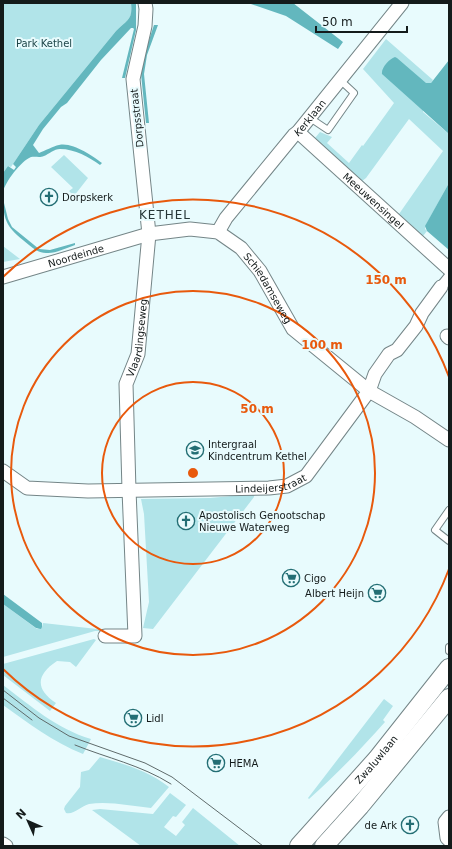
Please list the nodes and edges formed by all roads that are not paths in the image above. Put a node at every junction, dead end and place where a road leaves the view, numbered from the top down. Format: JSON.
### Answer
{"nodes":[{"id":1,"x":144,"y":3,"type":"edge"},
{"id":2,"x":402,"y":3,"type":"edge"},
{"id":3,"x":340,"y":80,"type":"junction"},
{"id":4,"x":310,"y":118,"type":"junction"},
{"id":5,"x":298,"y":132,"type":"junction"},
{"id":6,"x":218,"y":232,"type":"junction"},
{"id":7,"x":149,"y":234,"type":"junction"},
{"id":8,"x":449,"y":269,"type":"edge"},
{"id":9,"x":3,"y":277,"type":"edge"},
{"id":10,"x":445,"y":282,"type":"edge"},
{"id":11,"x":369,"y":391,"type":"junction"},
{"id":12,"x":449,"y":440,"type":"edge"},
{"id":13,"x":3,"y":471,"type":"edge"},
{"id":14,"x":129,"y":490,"type":"junction"},
{"id":15,"x":449,"y":510,"type":"edge"},
{"id":16,"x":449,"y":541,"type":"edge"},
{"id":17,"x":105,"y":636,"type":"dead end"},
{"id":18,"x":449,"y":647,"type":"edge"},
{"id":19,"x":449,"y":651,"type":"edge"},
{"id":20,"x":449,"y":668,"type":"edge"},
{"id":21,"x":433,"y":689,"type":"junction"},
{"id":22,"x":448,"y":701,"type":"edge"},
{"id":23,"x":449,"y":816,"type":"edge"},
{"id":24,"x":449,"y":840,"type":"edge"},
{"id":25,"x":3,"y":844,"type":"edge"},
{"id":26,"x":6,"y":846,"type":"edge"},
{"id":27,"x":299,"y":846,"type":"edge"},
{"id":28,"x":324,"y":846,"type":"edge"}],
"edges":[{"from":1,"to":7,"type":"street","name":"Dorpsstraat"},
{"from":2,"to":3,"type":"street","name":"Kerklaan"},
{"from":3,"to":4,"type":"street","name":"Kerklaan"},
{"from":3,"to":4,"type":"lane"},
{"from":4,"to":5,"type":"street","name":"Kerklaan"},
{"from":5,"to":6,"type":"street","name":"Kerklaan"},
{"from":5,"to":8,"type":"street","name":"Meeuwensingel"},
{"from":6,"to":7,"type":"street","name":"Schiedamseweg"},
{"from":6,"to":11,"type":"street","name":"Schiedamseweg"},
{"from":7,"to":9,"type":"street","name":"Noordeinde"},
{"from":7,"to":14,"type":"street","name":"Vlaardingseweg"},
{"from":10,"to":11,"type":"street","name":"Lindeijerstraat"},
{"from":11,"to":12,"type":"street","name":"Schiedamseweg"},
{"from":11,"to":14,"type":"street","name":"Lindeijerstraat"},
{"from":13,"to":14,"type":"street","name":"Lindeijerstraat"},
{"from":14,"to":17,"type":"street"},
{"from":15,"to":16,"type":"lane"},
{"from":18,"to":19,"type":"lane"},
{"from":20,"to":21,"type":"main road","name":"Zwaluwlaan"},
{"from":21,"to":22,"type":"street"},
{"from":21,"to":27,"type":"main road","name":"Zwaluwlaan"},
{"from":22,"to":28,"type":"main road","name":"Zwaluwlaan"},
{"from":23,"to":24,"type":"street"},
{"from":25,"to":26,"type":"street"}]}
